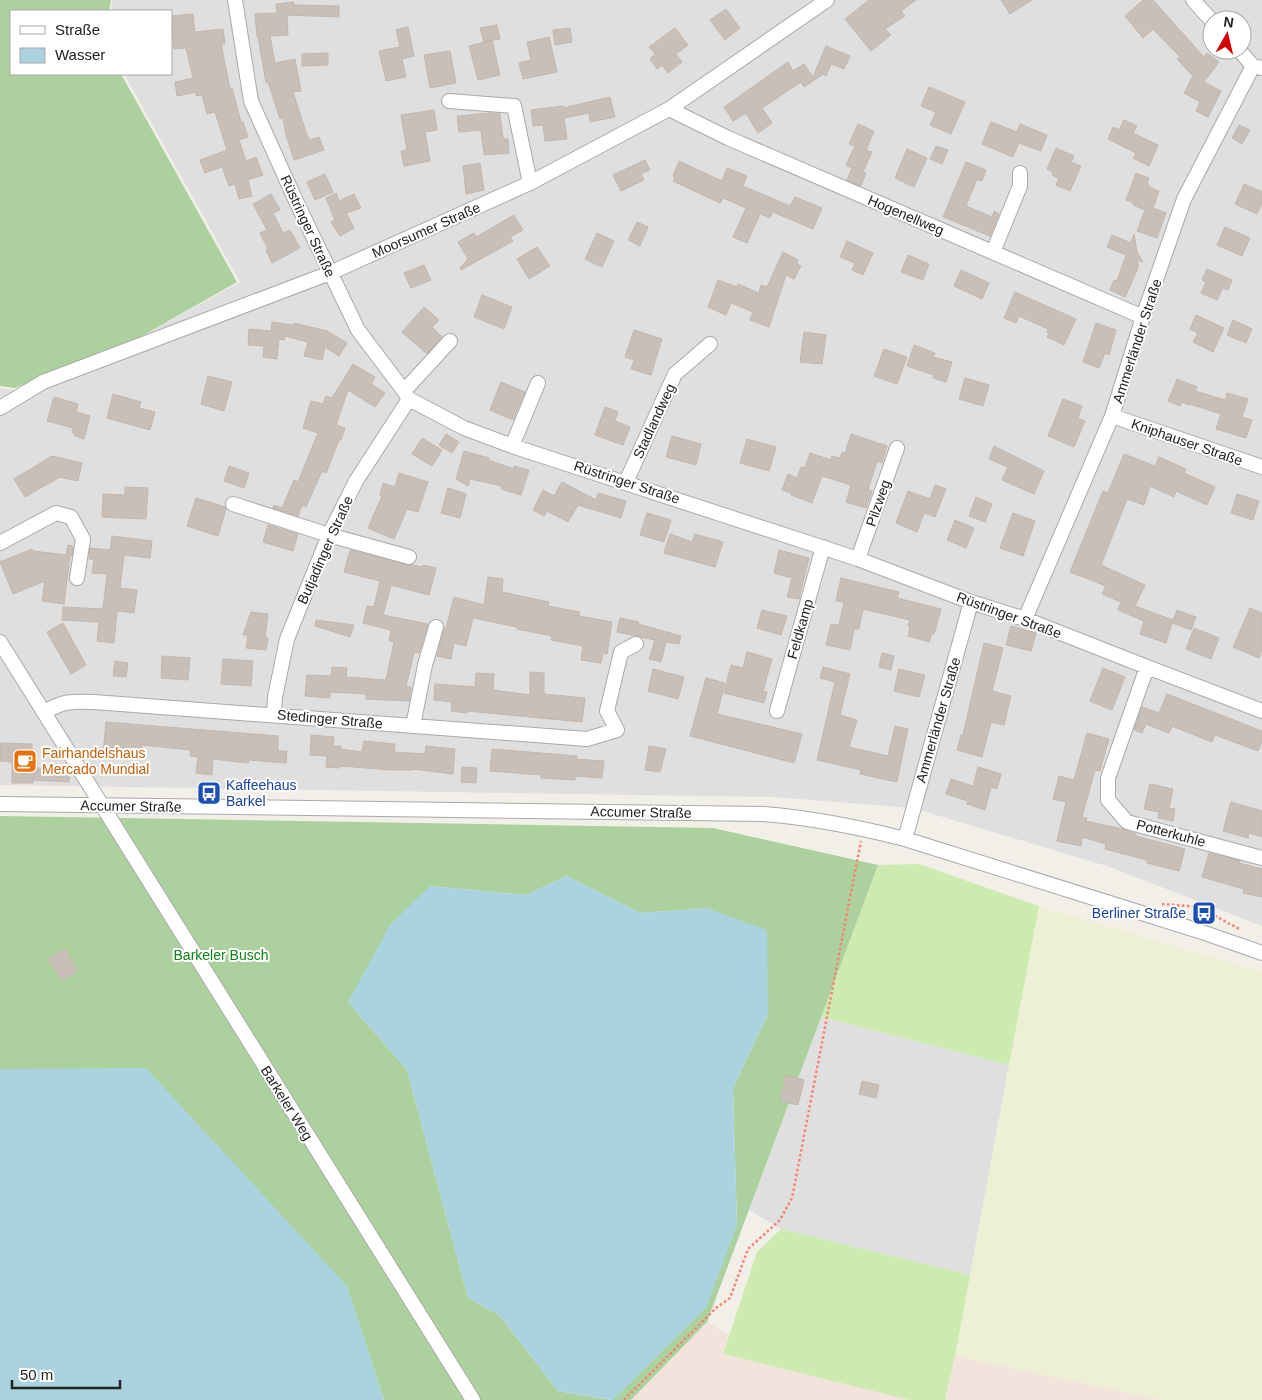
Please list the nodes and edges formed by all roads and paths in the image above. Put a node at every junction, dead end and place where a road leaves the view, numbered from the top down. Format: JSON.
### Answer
{"nodes":[{"id":1,"x":235,"y":0,"type":"edge"},
{"id":2,"x":827,"y":0,"type":"edge"},
{"id":3,"x":1193,"y":0,"type":"edge"},
{"id":4,"x":1202,"y":10,"type":"edge"},
{"id":5,"x":1258,"y":67,"type":"edge"},
{"id":6,"x":449,"y":101,"type":"dead end"},
{"id":7,"x":669,"y":109,"type":"junction"},
{"id":8,"x":1020,"y":173,"type":"dead end"},
{"id":9,"x":530,"y":184,"type":"junction"},
{"id":10,"x":993,"y":252,"type":"junction"},
{"id":11,"x":330,"y":273,"type":"junction"},
{"id":12,"x":1143,"y":317,"type":"junction"},
{"id":13,"x":450,"y":341,"type":"dead end"},
{"id":14,"x":710,"y":344,"type":"dead end"},
{"id":15,"x":538,"y":383,"type":"dead end"},
{"id":16,"x":406,"y":395,"type":"junction"},
{"id":17,"x":0,"y":408,"type":"edge"},
{"id":18,"x":1112,"y":416,"type":"junction"},
{"id":19,"x":512,"y":446,"type":"junction"},
{"id":20,"x":897,"y":448,"type":"dead end"},
{"id":21,"x":1262,"y":467,"type":"edge"},
{"id":22,"x":626,"y":482,"type":"junction"},
{"id":23,"x":233,"y":504,"type":"dead end"},
{"id":24,"x":329,"y":535,"type":"junction"},
{"id":25,"x":0,"y":543,"type":"edge"},
{"id":26,"x":823,"y":547,"type":"junction"},
{"id":27,"x":409,"y":557,"type":"dead end"},
{"id":28,"x":858,"y":559,"type":"junction"},
{"id":29,"x":77,"y":578,"type":"dead end"},
{"id":30,"x":971,"y":602,"type":"junction"},
{"id":31,"x":1025,"y":618,"type":"junction"},
{"id":32,"x":436,"y":627,"type":"dead end"},
{"id":33,"x":0,"y":642,"type":"edge"},
{"id":34,"x":636,"y":644,"type":"dead end"},
{"id":35,"x":1147,"y":667,"type":"junction"},
{"id":36,"x":777,"y":711,"type":"dead end"},
{"id":37,"x":1262,"y":711,"type":"edge"},
{"id":38,"x":44,"y":712,"type":"junction"},
{"id":39,"x":274,"y":714,"type":"junction"},
{"id":40,"x":413,"y":726,"type":"junction"},
{"id":41,"x":0,"y":804,"type":"edge"},
{"id":42,"x":101,"y":805,"type":"junction"},
{"id":43,"x":864,"y":829,"type":"junction"},
{"id":44,"x":905,"y":839,"type":"junction"},
{"id":45,"x":1262,"y":858,"type":"edge"},
{"id":46,"x":1262,"y":952,"type":"edge"},
{"id":47,"x":473,"y":1400,"type":"edge"},
{"id":48,"x":624,"y":1400,"type":"edge"}],
"edges":[{"from":1,"to":11,"type":"street","name":"Rüstringer Straße"},
{"from":2,"to":7,"type":"street","name":"Moorsumer Straße"},
{"from":3,"to":4,"type":"street"},
{"from":5,"to":12,"type":"street","name":"Ammerländer Straße"},
{"from":6,"to":9,"type":"street"},
{"from":7,"to":9,"type":"street","name":"Moorsumer Straße"},
{"from":7,"to":10,"type":"street","name":"Hogenellweg"},
{"from":8,"to":10,"type":"street"},
{"from":9,"to":11,"type":"street","name":"Moorsumer Straße"},
{"from":10,"to":12,"type":"street","name":"Hogenellweg"},
{"from":11,"to":16,"type":"street","name":"Rüstringer Straße"},
{"from":11,"to":17,"type":"street","name":"Moorsumer Straße"},
{"from":12,"to":18,"type":"street","name":"Ammerländer Straße"},
{"from":13,"to":16,"type":"street","name":"Butjadinger Straße"},
{"from":14,"to":22,"type":"street","name":"Stadlandweg"},
{"from":15,"to":19,"type":"street"},
{"from":16,"to":19,"type":"street","name":"Rüstringer Straße"},
{"from":16,"to":24,"type":"street","name":"Butjadinger Straße"},
{"from":18,"to":21,"type":"street","name":"Kniphauser Straße"},
{"from":18,"to":31,"type":"street","name":"Ammerländer Straße"},
{"from":19,"to":22,"type":"street","name":"Rüstringer Straße"},
{"from":20,"to":28,"type":"street","name":"Pilzweg"},
{"from":22,"to":26,"type":"street","name":"Rüstringer Straße"},
{"from":23,"to":24,"type":"street"},
{"from":24,"to":27,"type":"street"},
{"from":24,"to":39,"type":"street","name":"Butjadinger Straße"},
{"from":25,"to":29,"type":"street"},
{"from":26,"to":28,"type":"street","name":"Rüstringer Straße"},
{"from":26,"to":36,"type":"street","name":"Feldkamp"},
{"from":28,"to":30,"type":"street","name":"Rüstringer Straße"},
{"from":30,"to":31,"type":"street","name":"Rüstringer Straße"},
{"from":30,"to":44,"type":"street","name":"Ammerländer Straße"},
{"from":31,"to":35,"type":"street","name":"Rüstringer Straße"},
{"from":32,"to":40,"type":"street"},
{"from":33,"to":38,"type":"street","name":"Barkeler Weg"},
{"from":34,"to":40,"type":"street","name":"Stedinger Straße"},
{"from":35,"to":37,"type":"street","name":"Rüstringer Straße"},
{"from":35,"to":45,"type":"street","name":"Potterkuhle"},
{"from":38,"to":39,"type":"street","name":"Stedinger Straße"},
{"from":38,"to":42,"type":"street","name":"Barkeler Weg"},
{"from":39,"to":40,"type":"street","name":"Stedinger Straße"},
{"from":41,"to":42,"type":"street","name":"Accumer Straße"},
{"from":42,"to":43,"type":"street","name":"Accumer Straße"},
{"from":42,"to":47,"type":"street","name":"Barkeler Weg"},
{"from":43,"to":44,"type":"street","name":"Accumer Straße"},
{"from":43,"to":48,"type":"path"},
{"from":44,"to":46,"type":"street","name":"Accumer Straße"}]}
